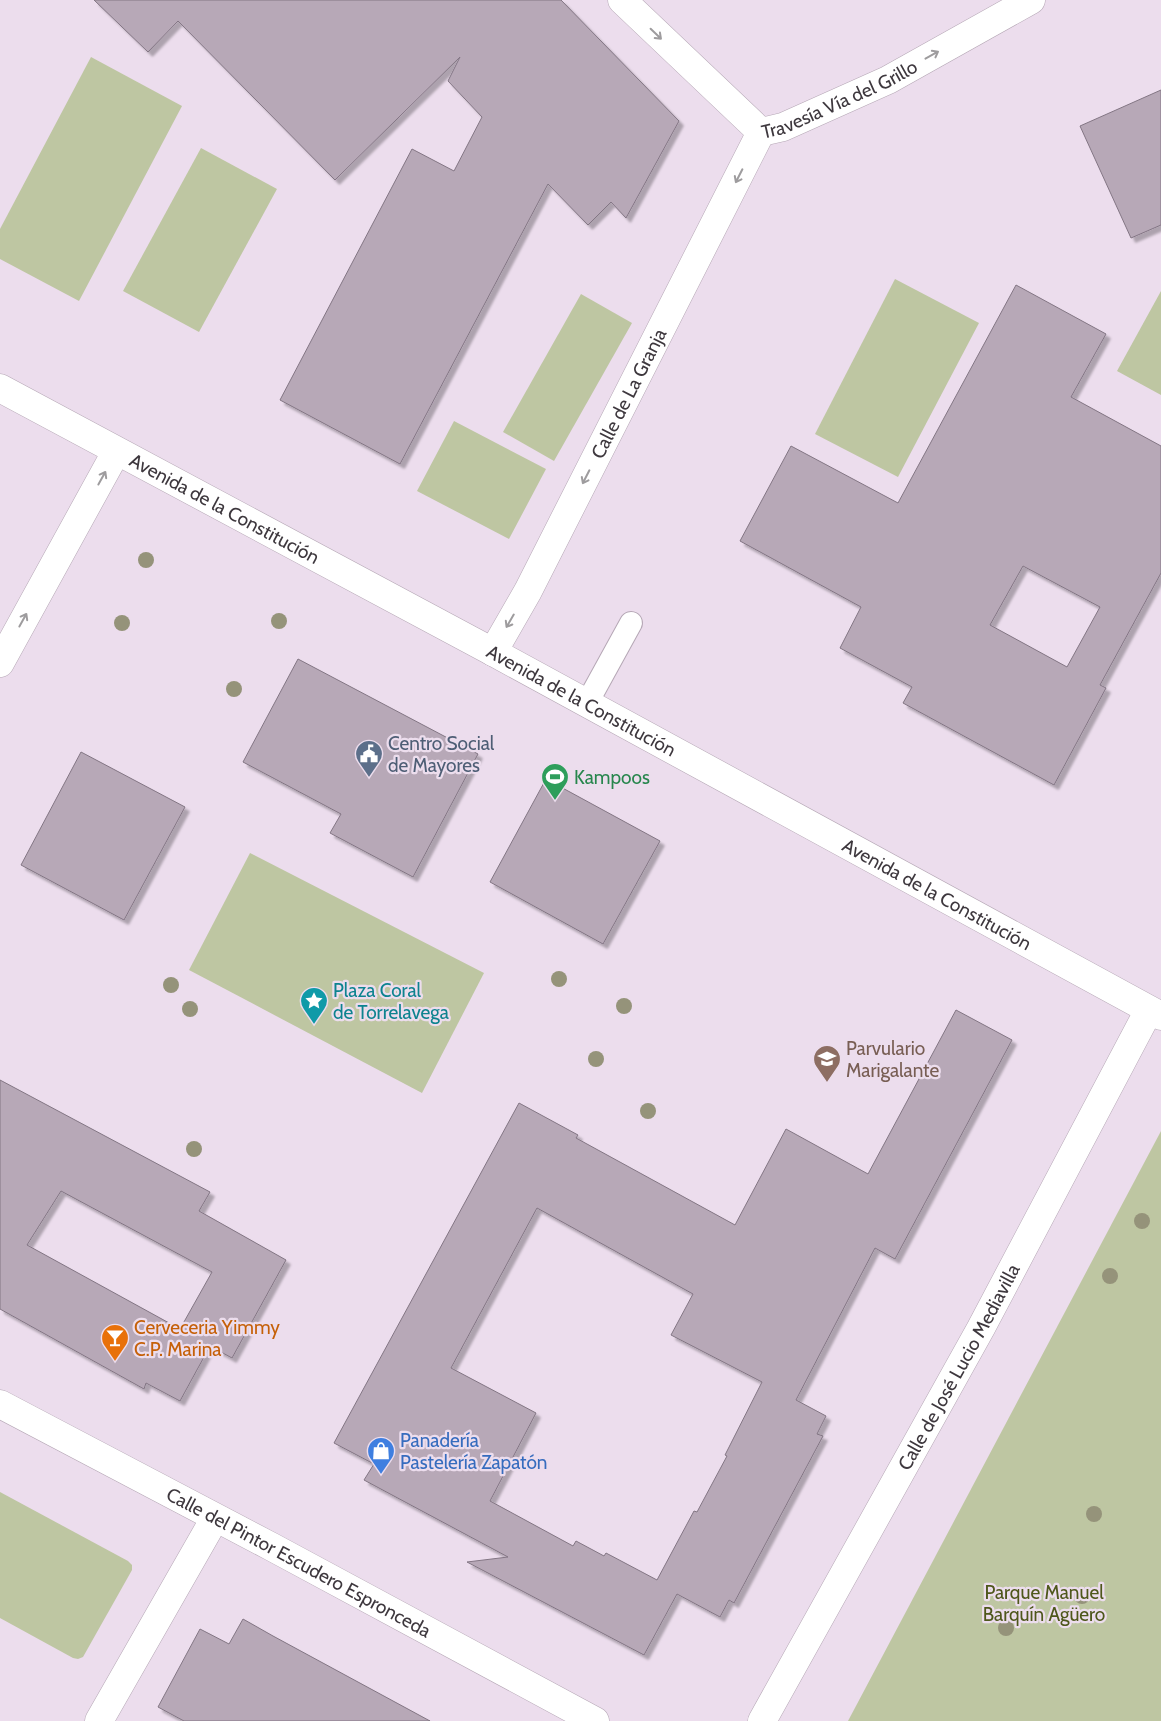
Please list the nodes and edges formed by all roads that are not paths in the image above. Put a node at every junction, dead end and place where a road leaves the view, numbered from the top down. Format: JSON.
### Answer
{"nodes":[{"id":1,"x":622,"y":0,"type":"edge"},
{"id":2,"x":1031,"y":0,"type":"edge"},
{"id":3,"x":760,"y":132,"type":"junction"},
{"id":4,"x":0,"y":388,"type":"edge"},
{"id":5,"x":116,"y":452,"type":"junction"},
{"id":6,"x":631,"y":623,"type":"dead end"},
{"id":7,"x":492,"y":652,"type":"junction"},
{"id":8,"x":0,"y":663,"type":"edge"},
{"id":9,"x":587,"y":703,"type":"junction"},
{"id":10,"x":1155,"y":1013,"type":"edge"},
{"id":11,"x":0,"y":1404,"type":"edge"},
{"id":12,"x":215,"y":1518,"type":"junction"},
{"id":13,"x":99,"y":1721,"type":"edge"},
{"id":14,"x":595,"y":1721,"type":"edge"},
{"id":15,"x":762,"y":1721,"type":"edge"}],
"edges":[{"from":1,"to":3,"type":"street","name":"Travesía Vía del Grillo","one_way":true},
{"from":3,"to":2,"type":"street","name":"Travesía Vía del Grillo","one_way":true},
{"from":3,"to":7,"type":"street","name":"Calle de La Granja","one_way":true},
{"from":4,"to":5,"type":"street","name":"Avenida de la Constitución"},
{"from":5,"to":7,"type":"street","name":"Avenida de la Constitución"},
{"from":8,"to":5,"type":"street","one_way":true},
{"from":6,"to":9,"type":"lane"},
{"from":7,"to":9,"type":"street","name":"Avenida de la Constitución"},
{"from":9,"to":10,"type":"street","name":"Avenida de la Constitución"},
{"from":10,"to":15,"type":"street","name":"Calle de José Lucio Mediavilla"},
{"from":11,"to":12,"type":"street","name":"Calle del Pintor Escudero Espronceda"},
{"from":12,"to":13,"type":"street"},
{"from":12,"to":14,"type":"street","name":"Calle del Pintor Escudero Espronceda"}]}
